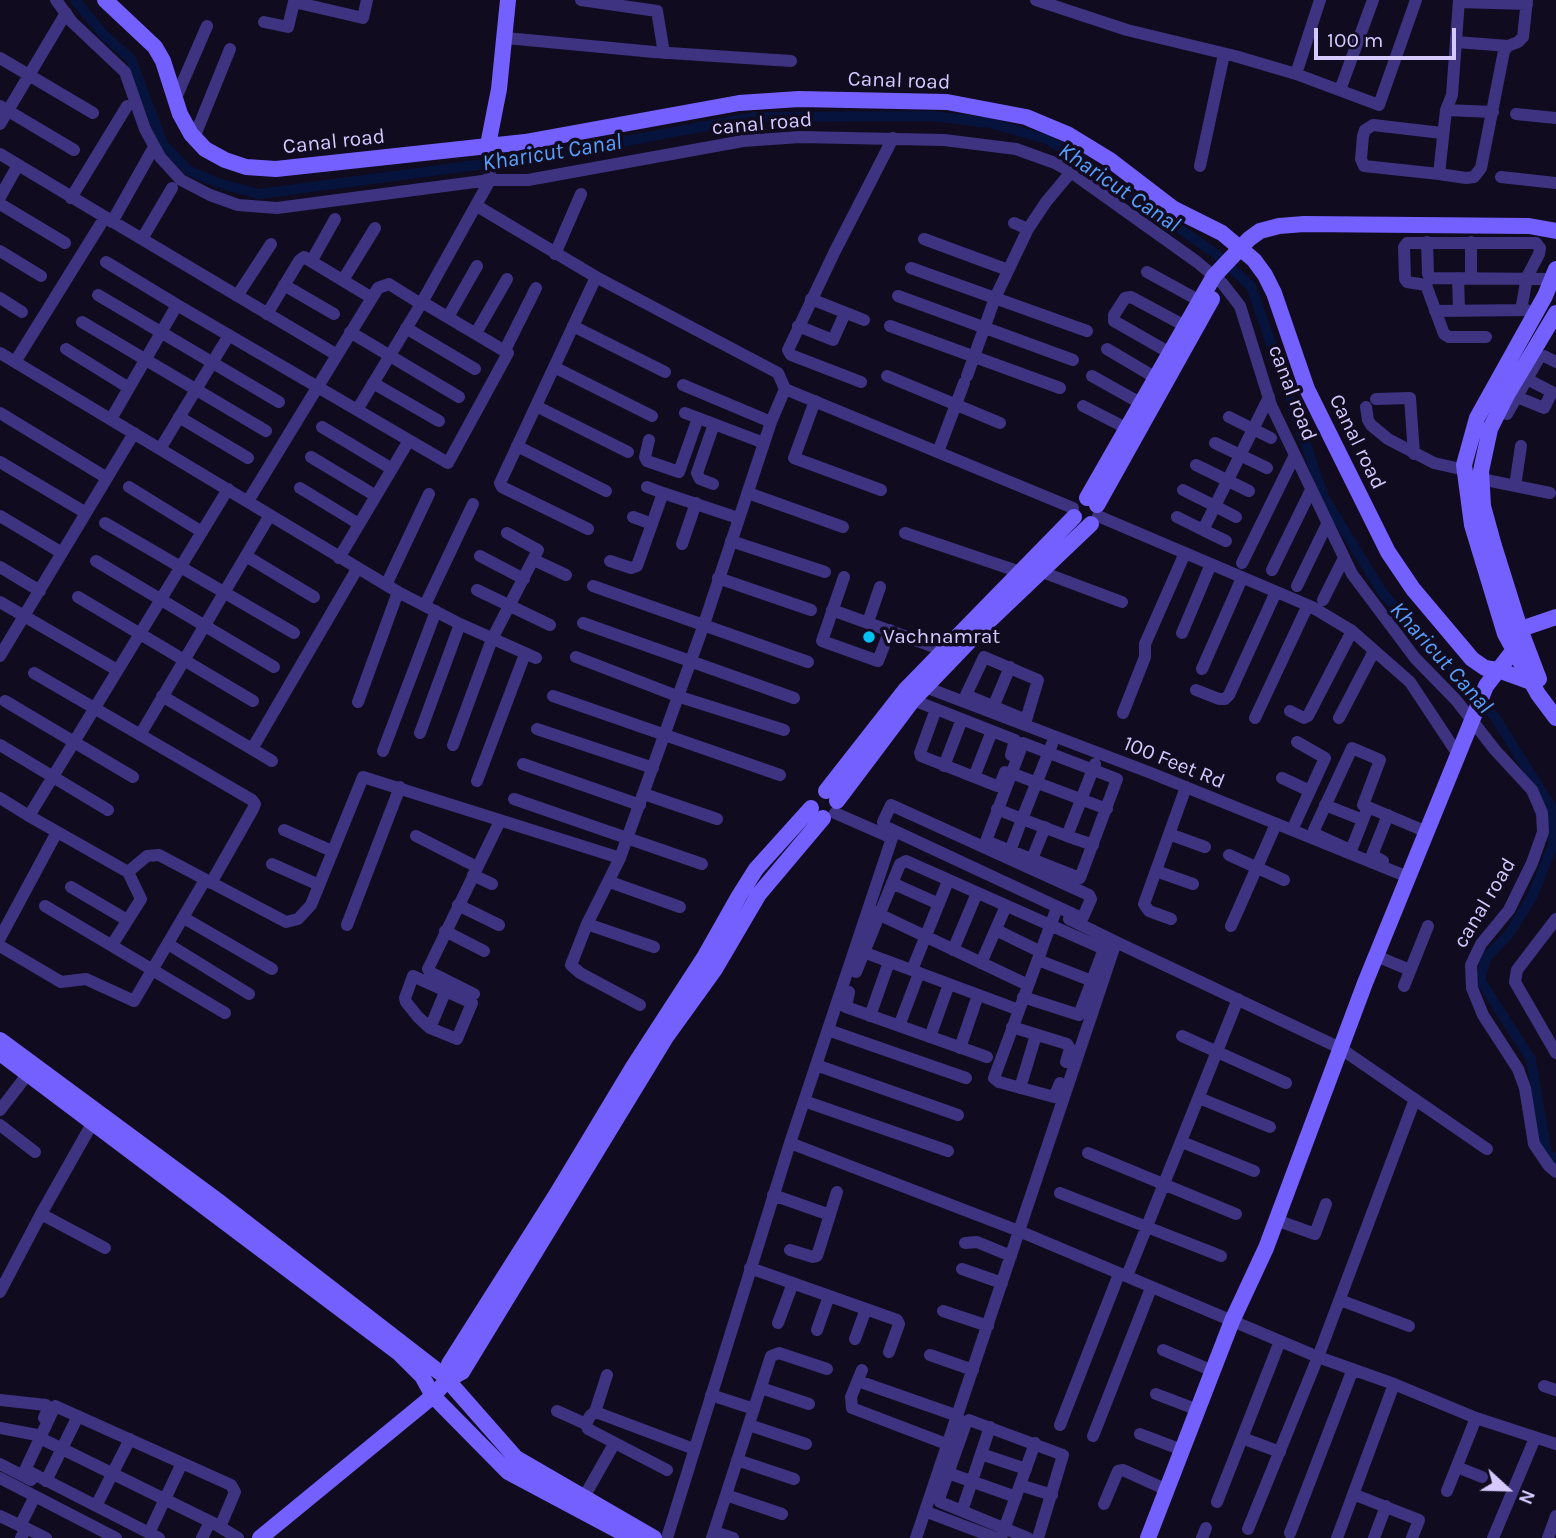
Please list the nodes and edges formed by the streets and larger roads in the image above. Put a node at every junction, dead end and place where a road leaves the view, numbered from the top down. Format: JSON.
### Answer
{"nodes":[{"id":1,"x":56,"y":0,"type":"edge"},
{"id":2,"x":105,"y":0,"type":"edge"},
{"id":3,"x":367,"y":0,"type":"edge"},
{"id":4,"x":508,"y":0,"type":"edge"},
{"id":5,"x":581,"y":0,"type":"edge"},
{"id":6,"x":1036,"y":0,"type":"edge"},
{"id":7,"x":1320,"y":0,"type":"edge"},
{"id":8,"x":1373,"y":0,"type":"edge"},
{"id":9,"x":1416,"y":0,"type":"edge"},
{"id":10,"x":1459,"y":1,"type":"edge"},
{"id":11,"x":1527,"y":2,"type":"edge"},
{"id":12,"x":66,"y":13,"type":"junction"},
{"id":13,"x":264,"y":22,"type":"dead end"},
{"id":14,"x":207,"y":26,"type":"dead end"},
{"id":15,"x":506,"y":38,"type":"junction"},
{"id":16,"x":1456,"y":42,"type":"junction"},
{"id":17,"x":1508,"y":46,"type":"junction"},
{"id":18,"x":230,"y":49,"type":"dead end"},
{"id":19,"x":664,"y":53,"type":"junction"},
{"id":20,"x":1224,"y":54,"type":"junction"},
{"id":21,"x":0,"y":58,"type":"edge"},
{"id":22,"x":791,"y":61,"type":"dead end"},
{"id":23,"x":1296,"y":74,"type":"junction"},
{"id":24,"x":29,"y":76,"type":"junction"},
{"id":25,"x":1340,"y":90,"type":"junction"},
{"id":26,"x":175,"y":100,"type":"junction"},
{"id":27,"x":1379,"y":105,"type":"junction"},
{"id":28,"x":127,"y":106,"type":"dead end"},
{"id":29,"x":4,"y":108,"type":"edge"},
{"id":30,"x":1446,"y":110,"type":"junction"},
{"id":31,"x":1493,"y":112,"type":"junction"},
{"id":32,"x":93,"y":113,"type":"dead end"},
{"id":33,"x":1516,"y":114,"type":"dead end"},
{"id":34,"x":1556,"y":118,"type":"edge"},
{"id":35,"x":0,"y":124,"type":"edge"},
{"id":36,"x":1373,"y":125,"type":"junction"},
{"id":37,"x":1442,"y":133,"type":"junction"},
{"id":38,"x":194,"y":138,"type":"junction"},
{"id":39,"x":893,"y":138,"type":"junction"},
{"id":40,"x":154,"y":147,"type":"junction"},
{"id":41,"x":488,"y":149,"type":"junction"},
{"id":42,"x":74,"y":150,"type":"dead end"},
{"id":43,"x":0,"y":154,"type":"edge"},
{"id":44,"x":18,"y":165,"type":"junction"},
{"id":45,"x":1200,"y":166,"type":"dead end"},
{"id":46,"x":1071,"y":172,"type":"junction"},
{"id":47,"x":1439,"y":174,"type":"junction"},
{"id":48,"x":1501,"y":177,"type":"dead end"},
{"id":49,"x":494,"y":180,"type":"junction"},
{"id":50,"x":1556,"y":183,"type":"edge"},
{"id":51,"x":172,"y":188,"type":"dead end"},
{"id":52,"x":581,"y":194,"type":"dead end"},
{"id":53,"x":0,"y":197,"type":"edge"},
{"id":54,"x":71,"y":198,"type":"junction"},
{"id":55,"x":0,"y":204,"type":"edge"},
{"id":56,"x":477,"y":206,"type":"junction"},
{"id":57,"x":335,"y":219,"type":"dead end"},
{"id":58,"x":108,"y":220,"type":"junction"},
{"id":59,"x":1014,"y":223,"type":"dead end"},
{"id":60,"x":375,"y":228,"type":"dead end"},
{"id":61,"x":1028,"y":229,"type":"junction"},
{"id":62,"x":1556,"y":231,"type":"edge"},
{"id":63,"x":142,"y":239,"type":"junction"},
{"id":64,"x":924,"y":239,"type":"dead end"},
{"id":65,"x":1427,"y":242,"type":"junction"},
{"id":66,"x":1471,"y":242,"type":"junction"},
{"id":67,"x":1556,"y":242,"type":"edge"},
{"id":68,"x":65,"y":243,"type":"dead end"},
{"id":69,"x":271,"y":244,"type":"dead end"},
{"id":70,"x":0,"y":251,"type":"edge"},
{"id":71,"x":1243,"y":251,"type":"junction"},
{"id":72,"x":555,"y":254,"type":"junction"},
{"id":73,"x":312,"y":260,"type":"junction"},
{"id":74,"x":106,"y":262,"type":"dead end"},
{"id":75,"x":477,"y":267,"type":"dead end"},
{"id":76,"x":911,"y":268,"type":"dead end"},
{"id":77,"x":1008,"y":270,"type":"junction"},
{"id":78,"x":1147,"y":272,"type":"dead end"},
{"id":79,"x":1554,"y":274,"type":"edge"},
{"id":80,"x":41,"y":276,"type":"dead end"},
{"id":81,"x":596,"y":277,"type":"junction"},
{"id":82,"x":1527,"y":277,"type":"junction"},
{"id":83,"x":1465,"y":278,"type":"junction"},
{"id":84,"x":507,"y":279,"type":"dead end"},
{"id":85,"x":1218,"y":279,"type":"junction"},
{"id":86,"x":343,"y":280,"type":"junction"},
{"id":87,"x":284,"y":285,"type":"junction"},
{"id":88,"x":536,"y":288,"type":"dead end"},
{"id":89,"x":98,"y":295,"type":"dead end"},
{"id":90,"x":237,"y":296,"type":"junction"},
{"id":91,"x":898,"y":296,"type":"dead end"},
{"id":92,"x":0,"y":298,"type":"edge"},
{"id":93,"x":372,"y":298,"type":"junction"},
{"id":94,"x":995,"y":298,"type":"junction"},
{"id":95,"x":811,"y":299,"type":"junction"},
{"id":96,"x":1199,"y":301,"type":"junction"},
{"id":97,"x":421,"y":303,"type":"junction"},
{"id":98,"x":177,"y":305,"type":"junction"},
{"id":99,"x":1459,"y":310,"type":"junction"},
{"id":100,"x":1529,"y":310,"type":"junction"},
{"id":101,"x":1435,"y":311,"type":"junction"},
{"id":102,"x":22,"y":312,"type":"dead end"},
{"id":103,"x":845,"y":313,"type":"junction"},
{"id":104,"x":1556,"y":313,"type":"edge"},
{"id":105,"x":267,"y":314,"type":"junction"},
{"id":106,"x":334,"y":314,"type":"dead end"},
{"id":107,"x":448,"y":317,"type":"junction"},
{"id":108,"x":864,"y":320,"type":"dead end"},
{"id":109,"x":82,"y":322,"type":"dead end"},
{"id":110,"x":573,"y":326,"type":"junction"},
{"id":111,"x":890,"y":326,"type":"dead end"},
{"id":112,"x":1185,"y":326,"type":"junction"},
{"id":113,"x":798,"y":327,"type":"junction"},
{"id":114,"x":406,"y":328,"type":"junction"},
{"id":115,"x":984,"y":328,"type":"junction"},
{"id":116,"x":1087,"y":331,"type":"dead end"},
{"id":117,"x":351,"y":332,"type":"junction"},
{"id":118,"x":161,"y":333,"type":"junction"},
{"id":119,"x":477,"y":334,"type":"junction"},
{"id":120,"x":229,"y":335,"type":"junction"},
{"id":121,"x":1486,"y":337,"type":"dead end"},
{"id":122,"x":66,"y":349,"type":"dead end"},
{"id":123,"x":1107,"y":349,"type":"dead end"},
{"id":124,"x":505,"y":350,"type":"junction"},
{"id":125,"x":1170,"y":353,"type":"junction"},
{"id":126,"x":0,"y":354,"type":"edge"},
{"id":127,"x":337,"y":355,"type":"junction"},
{"id":128,"x":390,"y":356,"type":"junction"},
{"id":129,"x":974,"y":357,"type":"junction"},
{"id":130,"x":145,"y":360,"type":"junction"},
{"id":131,"x":1073,"y":360,"type":"dead end"},
{"id":132,"x":15,"y":362,"type":"junction"},
{"id":133,"x":1556,"y":362,"type":"edge"},
{"id":134,"x":211,"y":363,"type":"junction"},
{"id":135,"x":554,"y":367,"type":"junction"},
{"id":136,"x":475,"y":369,"type":"dead end"},
{"id":137,"x":664,"y":372,"type":"dead end"},
{"id":138,"x":887,"y":376,"type":"dead end"},
{"id":139,"x":1093,"y":376,"type":"dead end"},
{"id":140,"x":1156,"y":378,"type":"junction"},
{"id":141,"x":861,"y":382,"type":"dead end"},
{"id":142,"x":373,"y":383,"type":"junction"},
{"id":143,"x":683,"y":384,"type":"dead end"},
{"id":144,"x":1520,"y":386,"type":"junction"},
{"id":145,"x":129,"y":388,"type":"junction"},
{"id":146,"x":316,"y":388,"type":"junction"},
{"id":147,"x":1060,"y":388,"type":"dead end"},
{"id":148,"x":196,"y":389,"type":"junction"},
{"id":149,"x":785,"y":389,"type":"junction"},
{"id":150,"x":459,"y":397,"type":"dead end"},
{"id":151,"x":1269,"y":397,"type":"junction"},
{"id":152,"x":815,"y":401,"type":"junction"},
{"id":153,"x":1552,"y":401,"type":"edge"},
{"id":154,"x":278,"y":402,"type":"dead end"},
{"id":155,"x":956,"y":404,"type":"junction"},
{"id":156,"x":1142,"y":404,"type":"junction"},
{"id":157,"x":536,"y":406,"type":"junction"},
{"id":158,"x":1083,"y":406,"type":"dead end"},
{"id":159,"x":357,"y":410,"type":"junction"},
{"id":160,"x":685,"y":412,"type":"dead end"},
{"id":161,"x":0,"y":413,"type":"edge"},
{"id":162,"x":1507,"y":414,"type":"dead end"},
{"id":163,"x":652,"y":416,"type":"dead end"},
{"id":164,"x":179,"y":417,"type":"junction"},
{"id":165,"x":1229,"y":417,"type":"dead end"},
{"id":166,"x":698,"y":418,"type":"junction"},
{"id":167,"x":111,"y":419,"type":"junction"},
{"id":168,"x":439,"y":421,"type":"dead end"},
{"id":169,"x":771,"y":422,"type":"junction"},
{"id":170,"x":1000,"y":423,"type":"dead end"},
{"id":171,"x":714,"y":424,"type":"junction"},
{"id":172,"x":322,"y":427,"type":"dead end"},
{"id":173,"x":1128,"y":429,"type":"junction"},
{"id":174,"x":1253,"y":429,"type":"junction"},
{"id":175,"x":266,"y":431,"type":"dead end"},
{"id":176,"x":134,"y":433,"type":"junction"},
{"id":177,"x":1271,"y":438,"type":"dead end"},
{"id":178,"x":649,"y":440,"type":"dead end"},
{"id":179,"x":408,"y":442,"type":"junction"},
{"id":180,"x":764,"y":443,"type":"junction"},
{"id":181,"x":1215,"y":443,"type":"dead end"},
{"id":182,"x":517,"y":446,"type":"junction"},
{"id":183,"x":1521,"y":446,"type":"dead end"},
{"id":184,"x":160,"y":449,"type":"junction"},
{"id":185,"x":628,"y":452,"type":"dead end"},
{"id":186,"x":938,"y":452,"type":"junction"},
{"id":187,"x":1414,"y":454,"type":"junction"},
{"id":188,"x":1240,"y":455,"type":"junction"},
{"id":189,"x":1295,"y":455,"type":"junction"},
{"id":190,"x":311,"y":457,"type":"dead end"},
{"id":191,"x":248,"y":458,"type":"dead end"},
{"id":192,"x":0,"y":462,"type":"edge"},
{"id":193,"x":1196,"y":465,"type":"dead end"},
{"id":194,"x":1267,"y":468,"type":"dead end"},
{"id":195,"x":392,"y":470,"type":"junction"},
{"id":196,"x":1465,"y":470,"type":"junction"},
{"id":197,"x":107,"y":478,"type":"junction"},
{"id":198,"x":1481,"y":480,"type":"junction"},
{"id":199,"x":1228,"y":481,"type":"junction"},
{"id":200,"x":713,"y":484,"type":"dead end"},
{"id":201,"x":1515,"y":486,"type":"junction"},
{"id":202,"x":129,"y":487,"type":"dead end"},
{"id":203,"x":647,"y":487,"type":"dead end"},
{"id":204,"x":300,"y":488,"type":"dead end"},
{"id":205,"x":228,"y":489,"type":"junction"},
{"id":206,"x":881,"y":490,"type":"dead end"},
{"id":207,"x":1183,"y":490,"type":"dead end"},
{"id":208,"x":606,"y":491,"type":"dead end"},
{"id":209,"x":1249,"y":491,"type":"dead end"},
{"id":210,"x":1311,"y":491,"type":"junction"},
{"id":211,"x":1550,"y":492,"type":"dead end"},
{"id":212,"x":663,"y":493,"type":"junction"},
{"id":213,"x":748,"y":493,"type":"junction"},
{"id":214,"x":429,"y":494,"type":"dead end"},
{"id":215,"x":376,"y":496,"type":"junction"},
{"id":216,"x":248,"y":502,"type":"junction"},
{"id":217,"x":696,"y":503,"type":"junction"},
{"id":218,"x":473,"y":504,"type":"dead end"},
{"id":219,"x":1215,"y":506,"type":"junction"},
{"id":220,"x":1093,"y":511,"type":"junction"},
{"id":221,"x":1073,"y":512,"type":"junction"},
{"id":222,"x":86,"y":513,"type":"junction"},
{"id":223,"x":270,"y":515,"type":"junction"},
{"id":224,"x":0,"y":516,"type":"edge"},
{"id":225,"x":633,"y":517,"type":"dead end"},
{"id":226,"x":1177,"y":517,"type":"dead end"},
{"id":227,"x":1236,"y":517,"type":"dead end"},
{"id":228,"x":738,"y":518,"type":"junction"},
{"id":229,"x":105,"y":523,"type":"dead end"},
{"id":230,"x":359,"y":524,"type":"junction"},
{"id":231,"x":652,"y":524,"type":"junction"},
{"id":232,"x":1327,"y":524,"type":"junction"},
{"id":233,"x":843,"y":527,"type":"dead end"},
{"id":234,"x":588,"y":529,"type":"dead end"},
{"id":235,"x":1203,"y":530,"type":"junction"},
{"id":236,"x":202,"y":532,"type":"junction"},
{"id":237,"x":508,"y":533,"type":"dead end"},
{"id":238,"x":905,"y":533,"type":"dead end"},
{"id":239,"x":731,"y":541,"type":"junction"},
{"id":240,"x":1226,"y":541,"type":"dead end"},
{"id":241,"x":682,"y":544,"type":"dead end"},
{"id":242,"x":62,"y":553,"type":"junction"},
{"id":243,"x":1185,"y":553,"type":"junction"},
{"id":244,"x":246,"y":556,"type":"junction"},
{"id":245,"x":480,"y":556,"type":"dead end"},
{"id":246,"x":339,"y":558,"type":"junction"},
{"id":247,"x":1344,"y":558,"type":"junction"},
{"id":248,"x":534,"y":559,"type":"junction"},
{"id":249,"x":610,"y":561,"type":"dead end"},
{"id":250,"x":96,"y":562,"type":"dead end"},
{"id":251,"x":1242,"y":563,"type":"dead end"},
{"id":252,"x":1211,"y":564,"type":"junction"},
{"id":253,"x":0,"y":567,"type":"edge"},
{"id":254,"x":181,"y":567,"type":"junction"},
{"id":255,"x":357,"y":569,"type":"junction"},
{"id":256,"x":1272,"y":570,"type":"dead end"},
{"id":257,"x":825,"y":572,"type":"dead end"},
{"id":258,"x":1020,"y":572,"type":"junction"},
{"id":259,"x":1042,"y":572,"type":"junction"},
{"id":260,"x":566,"y":575,"type":"dead end"},
{"id":261,"x":844,"y":576,"type":"dead end"},
{"id":262,"x":718,"y":578,"type":"junction"},
{"id":263,"x":1242,"y":578,"type":"junction"},
{"id":264,"x":524,"y":579,"type":"junction"},
{"id":265,"x":593,"y":586,"type":"dead end"},
{"id":266,"x":1297,"y":586,"type":"dead end"},
{"id":267,"x":880,"y":587,"type":"dead end"},
{"id":268,"x":392,"y":588,"type":"junction"},
{"id":269,"x":477,"y":590,"type":"dead end"},
{"id":270,"x":40,"y":591,"type":"junction"},
{"id":271,"x":224,"y":591,"type":"junction"},
{"id":272,"x":1275,"y":594,"type":"junction"},
{"id":273,"x":78,"y":597,"type":"dead end"},
{"id":274,"x":314,"y":597,"type":"dead end"},
{"id":275,"x":161,"y":599,"type":"junction"},
{"id":276,"x":1323,"y":600,"type":"dead end"},
{"id":277,"x":0,"y":602,"type":"edge"},
{"id":278,"x":1122,"y":602,"type":"dead end"},
{"id":279,"x":510,"y":606,"type":"junction"},
{"id":280,"x":1307,"y":607,"type":"junction"},
{"id":281,"x":430,"y":608,"type":"junction"},
{"id":282,"x":811,"y":610,"type":"dead end"},
{"id":283,"x":832,"y":610,"type":"junction"},
{"id":284,"x":25,"y":616,"type":"junction"},
{"id":285,"x":1556,"y":617,"type":"edge"},
{"id":286,"x":868,"y":622,"type":"junction"},
{"id":287,"x":583,"y":623,"type":"dead end"},
{"id":288,"x":204,"y":624,"type":"junction"},
{"id":289,"x":460,"y":624,"type":"junction"},
{"id":290,"x":550,"y":625,"type":"dead end"},
{"id":291,"x":704,"y":626,"type":"junction"},
{"id":292,"x":890,"y":630,"type":"junction"},
{"id":293,"x":1352,"y":631,"type":"junction"},
{"id":294,"x":1513,"y":631,"type":"junction"},
{"id":295,"x":295,"y":633,"type":"dead end"},
{"id":296,"x":1182,"y":633,"type":"dead end"},
{"id":297,"x":140,"y":634,"type":"junction"},
{"id":298,"x":492,"y":639,"type":"junction"},
{"id":299,"x":1519,"y":648,"type":"junction"},
{"id":300,"x":943,"y":650,"type":"junction"},
{"id":301,"x":1374,"y":651,"type":"junction"},
{"id":302,"x":0,"y":656,"type":"edge"},
{"id":303,"x":576,"y":657,"type":"dead end"},
{"id":304,"x":184,"y":659,"type":"junction"},
{"id":305,"x":690,"y":661,"type":"junction"},
{"id":306,"x":808,"y":662,"type":"dead end"},
{"id":307,"x":274,"y":667,"type":"dead end"},
{"id":308,"x":1010,"y":667,"type":"junction"},
{"id":309,"x":1202,"y":668,"type":"dead end"},
{"id":310,"x":117,"y":670,"type":"junction"},
{"id":311,"x":1498,"y":670,"type":"junction"},
{"id":312,"x":34,"y":673,"type":"dead end"},
{"id":313,"x":1531,"y":682,"type":"junction"},
{"id":314,"x":925,"y":687,"type":"junction"},
{"id":315,"x":1196,"y":690,"type":"dead end"},
{"id":316,"x":162,"y":696,"type":"junction"},
{"id":317,"x":553,"y":696,"type":"dead end"},
{"id":318,"x":677,"y":696,"type":"junction"},
{"id":319,"x":794,"y":698,"type":"dead end"},
{"id":320,"x":913,"y":700,"type":"junction"},
{"id":321,"x":1556,"y":700,"type":"edge"},
{"id":322,"x":5,"y":701,"type":"dead end"},
{"id":323,"x":253,"y":701,"type":"dead end"},
{"id":324,"x":358,"y":702,"type":"dead end"},
{"id":325,"x":95,"y":708,"type":"junction"},
{"id":326,"x":936,"y":709,"type":"junction"},
{"id":327,"x":992,"y":710,"type":"junction"},
{"id":328,"x":1290,"y":711,"type":"dead end"},
{"id":329,"x":1123,"y":713,"type":"dead end"},
{"id":330,"x":1255,"y":718,"type":"dead end"},
{"id":331,"x":1556,"y":718,"type":"edge"},
{"id":332,"x":962,"y":719,"type":"junction"},
{"id":333,"x":1339,"y":719,"type":"dead end"},
{"id":334,"x":1473,"y":719,"type":"junction"},
{"id":335,"x":537,"y":729,"type":"dead end"},
{"id":336,"x":784,"y":730,"type":"dead end"},
{"id":337,"x":992,"y":731,"type":"junction"},
{"id":338,"x":420,"y":733,"type":"dead end"},
{"id":339,"x":140,"y":735,"type":"junction"},
{"id":340,"x":664,"y":735,"type":"junction"},
{"id":341,"x":1055,"y":737,"type":"junction"},
{"id":342,"x":74,"y":742,"type":"junction"},
{"id":343,"x":1297,"y":743,"type":"dead end"},
{"id":344,"x":0,"y":745,"type":"edge"},
{"id":345,"x":453,"y":745,"type":"dead end"},
{"id":346,"x":252,"y":749,"type":"junction"},
{"id":347,"x":383,"y":751,"type":"dead end"},
{"id":348,"x":1049,"y":752,"type":"junction"},
{"id":349,"x":1099,"y":754,"type":"junction"},
{"id":350,"x":1459,"y":756,"type":"junction"},
{"id":351,"x":272,"y":761,"type":"dead end"},
{"id":352,"x":523,"y":764,"type":"dead end"},
{"id":353,"x":944,"y":766,"type":"junction"},
{"id":354,"x":653,"y":768,"type":"junction"},
{"id":355,"x":1093,"y":769,"type":"junction"},
{"id":356,"x":1012,"y":773,"type":"junction"},
{"id":357,"x":780,"y":775,"type":"dead end"},
{"id":358,"x":52,"y":777,"type":"junction"},
{"id":359,"x":133,"y":777,"type":"dead end"},
{"id":360,"x":974,"y":777,"type":"junction"},
{"id":361,"x":1282,"y":778,"type":"dead end"},
{"id":362,"x":477,"y":780,"type":"dead end"},
{"id":363,"x":1036,"y":783,"type":"junction"},
{"id":364,"x":400,"y":787,"type":"junction"},
{"id":365,"x":1186,"y":787,"type":"junction"},
{"id":366,"x":1310,"y":791,"type":"junction"},
{"id":367,"x":514,"y":799,"type":"dead end"},
{"id":368,"x":642,"y":800,"type":"junction"},
{"id":369,"x":1081,"y":800,"type":"junction"},
{"id":370,"x":1,"y":802,"type":"edge"},
{"id":371,"x":1325,"y":804,"type":"junction"},
{"id":372,"x":826,"y":806,"type":"junction"},
{"id":373,"x":997,"y":809,"type":"junction"},
{"id":374,"x":1107,"y":809,"type":"junction"},
{"id":375,"x":108,"y":810,"type":"dead end"},
{"id":376,"x":1366,"y":814,"type":"junction"},
{"id":377,"x":29,"y":816,"type":"junction"},
{"id":378,"x":1388,"y":816,"type":"junction"},
{"id":379,"x":717,"y":819,"type":"dead end"},
{"id":380,"x":1022,"y":819,"type":"junction"},
{"id":381,"x":500,"y":821,"type":"junction"},
{"id":382,"x":928,"y":821,"type":"junction"},
{"id":383,"x":1276,"y":824,"type":"junction"},
{"id":384,"x":1045,"y":827,"type":"junction"},
{"id":385,"x":284,"y":830,"type":"dead end"},
{"id":386,"x":1292,"y":830,"type":"junction"},
{"id":387,"x":57,"y":832,"type":"junction"},
{"id":388,"x":1427,"y":832,"type":"junction"},
{"id":389,"x":1169,"y":834,"type":"junction"},
{"id":390,"x":416,"y":836,"type":"dead end"},
{"id":391,"x":1068,"y":836,"type":"junction"},
{"id":392,"x":628,"y":837,"type":"junction"},
{"id":393,"x":892,"y":838,"type":"junction"},
{"id":394,"x":968,"y":840,"type":"junction"},
{"id":395,"x":917,"y":845,"type":"junction"},
{"id":396,"x":1093,"y":845,"type":"junction"},
{"id":397,"x":1205,"y":847,"type":"dead end"},
{"id":398,"x":332,"y":851,"type":"junction"},
{"id":399,"x":1010,"y":855,"type":"junction"},
{"id":400,"x":1228,"y":855,"type":"dead end"},
{"id":401,"x":620,"y":858,"type":"junction"},
{"id":402,"x":1032,"y":859,"type":"junction"},
{"id":403,"x":1385,"y":862,"type":"dead end"},
{"id":404,"x":272,"y":864,"type":"dead end"},
{"id":405,"x":702,"y":864,"type":"dead end"},
{"id":406,"x":957,"y":864,"type":"junction"},
{"id":407,"x":1257,"y":867,"type":"junction"},
{"id":408,"x":475,"y":871,"type":"junction"},
{"id":409,"x":1156,"y":871,"type":"junction"},
{"id":410,"x":128,"y":872,"type":"junction"},
{"id":411,"x":1408,"y":877,"type":"junction"},
{"id":412,"x":1051,"y":878,"type":"junction"},
{"id":413,"x":1284,"y":880,"type":"dead end"},
{"id":414,"x":948,"y":881,"type":"junction"},
{"id":415,"x":208,"y":882,"type":"junction"},
{"id":416,"x":610,"y":882,"type":"junction"},
{"id":417,"x":892,"y":883,"type":"junction"},
{"id":418,"x":999,"y":883,"type":"junction"},
{"id":419,"x":492,"y":884,"type":"dead end"},
{"id":420,"x":1193,"y":884,"type":"dead end"},
{"id":421,"x":319,"y":885,"type":"junction"},
{"id":422,"x":71,"y":887,"type":"dead end"},
{"id":423,"x":977,"y":893,"type":"junction"},
{"id":424,"x":1040,"y":902,"type":"junction"},
{"id":425,"x":939,"y":904,"type":"junction"},
{"id":426,"x":458,"y":905,"type":"junction"},
{"id":427,"x":45,"y":906,"type":"dead end"},
{"id":428,"x":1006,"y":906,"type":"junction"},
{"id":429,"x":681,"y":907,"type":"dead end"},
{"id":430,"x":874,"y":912,"type":"junction"},
{"id":431,"x":1055,"y":913,"type":"junction"},
{"id":432,"x":184,"y":918,"type":"junction"},
{"id":433,"x":1171,"y":919,"type":"dead end"},
{"id":434,"x":1556,"y":919,"type":"edge"},
{"id":435,"x":127,"y":920,"type":"junction"},
{"id":436,"x":346,"y":925,"type":"dead end"},
{"id":437,"x":499,"y":925,"type":"dead end"},
{"id":438,"x":587,"y":925,"type":"junction"},
{"id":439,"x":1051,"y":926,"type":"junction"},
{"id":440,"x":1231,"y":926,"type":"dead end"},
{"id":441,"x":1428,"y":926,"type":"dead end"},
{"id":442,"x":996,"y":930,"type":"junction"},
{"id":443,"x":445,"y":931,"type":"junction"},
{"id":444,"x":926,"y":936,"type":"junction"},
{"id":445,"x":0,"y":938,"type":"edge"},
{"id":446,"x":1116,"y":942,"type":"junction"},
{"id":447,"x":168,"y":944,"type":"junction"},
{"id":448,"x":112,"y":945,"type":"junction"},
{"id":449,"x":0,"y":946,"type":"edge"},
{"id":450,"x":654,"y":947,"type":"dead end"},
{"id":451,"x":954,"y":950,"type":"junction"},
{"id":452,"x":484,"y":951,"type":"dead end"},
{"id":453,"x":859,"y":951,"type":"junction"},
{"id":454,"x":1039,"y":956,"type":"junction"},
{"id":455,"x":1376,"y":956,"type":"junction"},
{"id":456,"x":889,"y":962,"type":"junction"},
{"id":457,"x":981,"y":963,"type":"junction"},
{"id":458,"x":153,"y":969,"type":"junction"},
{"id":459,"x":272,"y":969,"type":"dead end"},
{"id":460,"x":1410,"y":970,"type":"junction"},
{"id":461,"x":916,"y":972,"type":"junction"},
{"id":462,"x":1092,"y":981,"type":"junction"},
{"id":463,"x":949,"y":984,"type":"junction"},
{"id":464,"x":448,"y":986,"type":"junction"},
{"id":465,"x":1404,"y":986,"type":"dead end"},
{"id":466,"x":250,"y":994,"type":"dead end"},
{"id":467,"x":474,"y":994,"type":"dead end"},
{"id":468,"x":978,"y":995,"type":"junction"},
{"id":469,"x":1024,"y":997,"type":"junction"},
{"id":470,"x":1238,"y":999,"type":"junction"},
{"id":471,"x":640,"y":1005,"type":"dead end"},
{"id":472,"x":225,"y":1013,"type":"dead end"},
{"id":473,"x":870,"y":1016,"type":"junction"},
{"id":474,"x":433,"y":1021,"type":"dead end"},
{"id":475,"x":900,"y":1026,"type":"junction"},
{"id":476,"x":1012,"y":1027,"type":"junction"},
{"id":477,"x":828,"y":1030,"type":"junction"},
{"id":478,"x":1037,"y":1035,"type":"junction"},
{"id":479,"x":1182,"y":1036,"type":"dead end"},
{"id":480,"x":930,"y":1037,"type":"junction"},
{"id":481,"x":0,"y":1040,"type":"edge"},
{"id":482,"x":960,"y":1048,"type":"junction"},
{"id":483,"x":1340,"y":1048,"type":"junction"},
{"id":484,"x":1218,"y":1052,"type":"junction"},
{"id":485,"x":1556,"y":1053,"type":"edge"},
{"id":486,"x":0,"y":1054,"type":"edge"},
{"id":487,"x":987,"y":1057,"type":"dead end"},
{"id":488,"x":816,"y":1065,"type":"junction"},
{"id":489,"x":27,"y":1075,"type":"junction"},
{"id":490,"x":966,"y":1078,"type":"dead end"},
{"id":491,"x":1286,"y":1083,"type":"dead end"},
{"id":492,"x":1020,"y":1088,"type":"junction"},
{"id":493,"x":1199,"y":1098,"type":"junction"},
{"id":494,"x":1415,"y":1100,"type":"junction"},
{"id":495,"x":804,"y":1101,"type":"junction"},
{"id":496,"x":0,"y":1110,"type":"edge"},
{"id":497,"x":958,"y":1115,"type":"dead end"},
{"id":498,"x":95,"y":1119,"type":"junction"},
{"id":499,"x":1270,"y":1127,"type":"dead end"},
{"id":500,"x":2,"y":1131,"type":"edge"},
{"id":501,"x":1182,"y":1142,"type":"junction"},
{"id":502,"x":790,"y":1143,"type":"junction"},
{"id":503,"x":1487,"y":1149,"type":"dead end"},
{"id":504,"x":948,"y":1151,"type":"dead end"},
{"id":505,"x":35,"y":1152,"type":"dead end"},
{"id":506,"x":1088,"y":1153,"type":"dead end"},
{"id":507,"x":1254,"y":1171,"type":"dead end"},
{"id":508,"x":1556,"y":1172,"type":"edge"},
{"id":509,"x":1164,"y":1185,"type":"junction"},
{"id":510,"x":837,"y":1192,"type":"dead end"},
{"id":511,"x":1060,"y":1193,"type":"dead end"},
{"id":512,"x":773,"y":1195,"type":"junction"},
{"id":513,"x":1326,"y":1204,"type":"dead end"},
{"id":514,"x":41,"y":1213,"type":"junction"},
{"id":515,"x":1236,"y":1214,"type":"dead end"},
{"id":516,"x":830,"y":1215,"type":"junction"},
{"id":517,"x":1276,"y":1220,"type":"junction"},
{"id":518,"x":1146,"y":1228,"type":"junction"},
{"id":519,"x":1019,"y":1231,"type":"junction"},
{"id":520,"x":965,"y":1242,"type":"dead end"},
{"id":521,"x":105,"y":1248,"type":"dead end"},
{"id":522,"x":790,"y":1250,"type":"dead end"},
{"id":523,"x":1011,"y":1256,"type":"junction"},
{"id":524,"x":1220,"y":1256,"type":"dead end"},
{"id":525,"x":750,"y":1268,"type":"junction"},
{"id":526,"x":962,"y":1269,"type":"dead end"},
{"id":527,"x":1123,"y":1275,"type":"junction"},
{"id":528,"x":793,"y":1283,"type":"junction"},
{"id":529,"x":1002,"y":1283,"type":"junction"},
{"id":530,"x":1151,"y":1288,"type":"junction"},
{"id":531,"x":0,"y":1292,"type":"edge"},
{"id":532,"x":829,"y":1296,"type":"junction"},
{"id":533,"x":1340,"y":1300,"type":"junction"},
{"id":534,"x":866,"y":1308,"type":"junction"},
{"id":535,"x":943,"y":1311,"type":"dead end"},
{"id":536,"x":1232,"y":1321,"type":"junction"},
{"id":537,"x":778,"y":1323,"type":"dead end"},
{"id":538,"x":988,"y":1326,"type":"junction"},
{"id":539,"x":1409,"y":1326,"type":"dead end"},
{"id":540,"x":817,"y":1330,"type":"dead end"},
{"id":541,"x":855,"y":1339,"type":"dead end"},
{"id":542,"x":1280,"y":1341,"type":"junction"},
{"id":543,"x":1163,"y":1350,"type":"dead end"},
{"id":544,"x":890,"y":1352,"type":"dead end"},
{"id":545,"x":930,"y":1355,"type":"dead end"},
{"id":546,"x":1318,"y":1357,"type":"junction"},
{"id":547,"x":827,"y":1369,"type":"dead end"},
{"id":548,"x":1353,"y":1369,"type":"junction"},
{"id":549,"x":973,"y":1370,"type":"junction"},
{"id":550,"x":1213,"y":1371,"type":"junction"},
{"id":551,"x":607,"y":1375,"type":"dead end"},
{"id":552,"x":447,"y":1380,"type":"junction"},
{"id":553,"x":1394,"y":1384,"type":"junction"},
{"id":554,"x":761,"y":1388,"type":"junction"},
{"id":555,"x":1156,"y":1394,"type":"dead end"},
{"id":556,"x":711,"y":1395,"type":"junction"},
{"id":557,"x":433,"y":1396,"type":"junction"},
{"id":558,"x":0,"y":1400,"type":"edge"},
{"id":559,"x":809,"y":1404,"type":"dead end"},
{"id":560,"x":754,"y":1409,"type":"junction"},
{"id":561,"x":557,"y":1410,"type":"dead end"},
{"id":562,"x":1198,"y":1410,"type":"junction"},
{"id":563,"x":595,"y":1412,"type":"junction"},
{"id":564,"x":78,"y":1416,"type":"junction"},
{"id":565,"x":958,"y":1416,"type":"junction"},
{"id":566,"x":1476,"y":1419,"type":"junction"},
{"id":567,"x":586,"y":1424,"type":"junction"},
{"id":568,"x":749,"y":1425,"type":"junction"},
{"id":569,"x":1060,"y":1425,"type":"dead end"},
{"id":570,"x":990,"y":1427,"type":"junction"},
{"id":571,"x":0,"y":1428,"type":"edge"},
{"id":572,"x":1140,"y":1434,"type":"dead end"},
{"id":573,"x":38,"y":1436,"type":"junction"},
{"id":574,"x":1093,"y":1436,"type":"dead end"},
{"id":575,"x":1242,"y":1438,"type":"junction"},
{"id":576,"x":1535,"y":1438,"type":"junction"},
{"id":577,"x":130,"y":1439,"type":"junction"},
{"id":578,"x":1035,"y":1443,"type":"junction"},
{"id":579,"x":614,"y":1444,"type":"junction"},
{"id":580,"x":806,"y":1444,"type":"dead end"},
{"id":581,"x":1556,"y":1444,"type":"edge"},
{"id":582,"x":949,"y":1445,"type":"junction"},
{"id":583,"x":62,"y":1449,"type":"junction"},
{"id":584,"x":695,"y":1449,"type":"junction"},
{"id":585,"x":1182,"y":1450,"type":"junction"},
{"id":586,"x":1280,"y":1452,"type":"junction"},
{"id":587,"x":981,"y":1454,"type":"junction"},
{"id":588,"x":0,"y":1458,"type":"edge"},
{"id":589,"x":737,"y":1460,"type":"junction"},
{"id":590,"x":182,"y":1463,"type":"junction"},
{"id":591,"x":0,"y":1464,"type":"edge"},
{"id":592,"x":1457,"y":1467,"type":"junction"},
{"id":593,"x":1026,"y":1469,"type":"junction"},
{"id":594,"x":667,"y":1471,"type":"dead end"},
{"id":595,"x":948,"y":1473,"type":"junction"},
{"id":596,"x":113,"y":1474,"type":"junction"},
{"id":597,"x":1482,"y":1477,"type":"dead end"},
{"id":598,"x":0,"y":1478,"type":"edge"},
{"id":599,"x":794,"y":1479,"type":"dead end"},
{"id":600,"x":46,"y":1481,"type":"junction"},
{"id":601,"x":972,"y":1481,"type":"junction"},
{"id":602,"x":1167,"y":1490,"type":"junction"},
{"id":603,"x":1018,"y":1491,"type":"junction"},
{"id":604,"x":1447,"y":1491,"type":"dead end"},
{"id":605,"x":1353,"y":1494,"type":"junction"},
{"id":606,"x":726,"y":1495,"type":"junction"},
{"id":607,"x":1052,"y":1495,"type":"junction"},
{"id":608,"x":35,"y":1496,"type":"junction"},
{"id":609,"x":584,"y":1497,"type":"junction"},
{"id":610,"x":165,"y":1499,"type":"junction"},
{"id":611,"x":1217,"y":1502,"type":"dead end"},
{"id":612,"x":1104,"y":1504,"type":"dead end"},
{"id":613,"x":96,"y":1506,"type":"junction"},
{"id":614,"x":1385,"y":1506,"type":"junction"},
{"id":615,"x":962,"y":1511,"type":"junction"},
{"id":616,"x":927,"y":1512,"type":"junction"},
{"id":617,"x":782,"y":1514,"type":"dead end"},
{"id":618,"x":0,"y":1516,"type":"edge"},
{"id":619,"x":1556,"y":1516,"type":"edge"},
{"id":620,"x":115,"y":1522,"type":"junction"},
{"id":621,"x":215,"y":1524,"type":"junction"},
{"id":622,"x":1248,"y":1529,"type":"dead end"},
{"id":623,"x":22,"y":1531,"type":"edge"},
{"id":624,"x":1290,"y":1533,"type":"dead end"},
{"id":625,"x":713,"y":1535,"type":"edge"},
{"id":626,"x":1001,"y":1535,"type":"edge"},
{"id":627,"x":108,"y":1536,"type":"edge"},
{"id":628,"x":152,"y":1536,"type":"edge"},
{"id":629,"x":46,"y":1538,"type":"edge"},
{"id":630,"x":202,"y":1538,"type":"edge"},
{"id":631,"x":238,"y":1538,"type":"edge"},
{"id":632,"x":260,"y":1538,"type":"edge"},
{"id":633,"x":632,"y":1538,"type":"edge"},
{"id":634,"x":654,"y":1538,"type":"edge"},
{"id":635,"x":667,"y":1538,"type":"edge"},
{"id":636,"x":733,"y":1538,"type":"edge"},
{"id":637,"x":916,"y":1538,"type":"edge"},
{"id":638,"x":1028,"y":1538,"type":"edge"},
{"id":639,"x":1038,"y":1538,"type":"edge"},
{"id":640,"x":1148,"y":1538,"type":"edge"},
{"id":641,"x":1337,"y":1538,"type":"edge"},
{"id":642,"x":1374,"y":1538,"type":"edge"},
{"id":643,"x":1412,"y":1538,"type":"edge"},
{"id":644,"x":1493,"y":1538,"type":"edge"},
{"id":645,"x":1548,"y":1538,"type":"edge"}],
"edges":[{"from":1,"to":12,"type":"street","name":"canal road"},
{"from":2,"to":26,"type":"street","name":"Canal road"},
{"from":3,"to":13,"type":"street"},
{"from":4,"to":15,"type":"street"},
{"from":5,"to":19,"type":"street"},
{"from":6,"to":20,"type":"street"},
{"from":7,"to":23,"type":"street"},
{"from":8,"to":25,"type":"street"},
{"from":9,"to":27,"type":"street"},
{"from":10,"to":11,"type":"street"},
{"from":10,"to":16,"type":"street"},
{"from":11,"to":17,"type":"street"},
{"from":12,"to":24,"type":"street"},
{"from":12,"to":40,"type":"street","name":"canal road"},
{"from":14,"to":26,"type":"street"},
{"from":15,"to":19,"type":"street"},
{"from":15,"to":41,"type":"street"},
{"from":16,"to":17,"type":"street"},
{"from":16,"to":30,"type":"street"},
{"from":17,"to":31,"type":"street"},
{"from":18,"to":38,"type":"street"},
{"from":19,"to":22,"type":"street"},
{"from":20,"to":23,"type":"street"},
{"from":20,"to":45,"type":"street"},
{"from":21,"to":24,"type":"street"},
{"from":23,"to":25,"type":"street"},
{"from":24,"to":29,"type":"street"},
{"from":24,"to":32,"type":"street"},
{"from":25,"to":27,"type":"street"},
{"from":26,"to":38,"type":"street","name":"Canal road"},
{"from":27,"to":36,"type":"street"},
{"from":28,"to":54,"type":"street"},
{"from":29,"to":35,"type":"street"},
{"from":29,"to":42,"type":"street"},
{"from":30,"to":31,"type":"street"},
{"from":30,"to":37,"type":"street"},
{"from":31,"to":47,"type":"street"},
{"from":33,"to":34,"type":"street"},
{"from":36,"to":37,"type":"street"},
{"from":36,"to":47,"type":"street"},
{"from":37,"to":47,"type":"street"},
{"from":38,"to":41,"type":"street","name":"Canal road"},
{"from":39,"to":46,"type":"street","name":"canal road"},
{"from":39,"to":49,"type":"street","name":"canal road"},
{"from":39,"to":95,"type":"street"},
{"from":40,"to":49,"type":"street","name":"canal road"},
{"from":40,"to":58,"type":"street"},
{"from":41,"to":49,"type":"street"},
{"from":41,"to":71,"type":"street","name":"Canal road"},
{"from":43,"to":44,"type":"street"},
{"from":44,"to":53,"type":"street"},
{"from":44,"to":54,"type":"street"},
{"from":46,"to":61,"type":"street"},
{"from":46,"to":85,"type":"street","name":"canal road"},
{"from":48,"to":50,"type":"street"},
{"from":49,"to":56,"type":"street"},
{"from":51,"to":63,"type":"street"},
{"from":52,"to":72,"type":"street"},
{"from":54,"to":58,"type":"street"},
{"from":55,"to":68,"type":"street"},
{"from":56,"to":72,"type":"street"},
{"from":56,"to":97,"type":"street"},
{"from":57,"to":73,"type":"street"},
{"from":58,"to":63,"type":"street"},
{"from":58,"to":132,"type":"street"},
{"from":59,"to":61,"type":"street"},
{"from":60,"to":86,"type":"street"},
{"from":61,"to":77,"type":"street"},
{"from":62,"to":71,"type":"street"},
{"from":63,"to":90,"type":"street"},
{"from":64,"to":77,"type":"street"},
{"from":65,"to":66,"type":"street"},
{"from":65,"to":83,"type":"street"},
{"from":65,"to":101,"type":"street"},
{"from":66,"to":82,"type":"street"},
{"from":66,"to":83,"type":"street"},
{"from":67,"to":71,"type":"street"},
{"from":69,"to":90,"type":"street"},
{"from":70,"to":80,"type":"street"},
{"from":71,"to":85,"type":"street"},
{"from":71,"to":311,"type":"street","name":"Canal road"},
{"from":72,"to":81,"type":"street"},
{"from":73,"to":86,"type":"street"},
{"from":73,"to":87,"type":"street"},
{"from":74,"to":98,"type":"street"},
{"from":75,"to":107,"type":"street"},
{"from":76,"to":94,"type":"street"},
{"from":77,"to":94,"type":"street"},
{"from":78,"to":96,"type":"street"},
{"from":79,"to":82,"type":"street"},
{"from":79,"to":100,"type":"street"},
{"from":81,"to":110,"type":"street"},
{"from":81,"to":149,"type":"street"},
{"from":82,"to":83,"type":"street"},
{"from":82,"to":100,"type":"street"},
{"from":83,"to":99,"type":"street"},
{"from":84,"to":119,"type":"street"},
{"from":85,"to":96,"type":"street"},
{"from":85,"to":151,"type":"street","name":"canal road"},
{"from":85,"to":220,"type":"street"},
{"from":86,"to":93,"type":"street"},
{"from":87,"to":105,"type":"street"},
{"from":87,"to":106,"type":"street"},
{"from":88,"to":124,"type":"street"},
{"from":89,"to":118,"type":"street"},
{"from":90,"to":105,"type":"street"},
{"from":91,"to":115,"type":"street"},
{"from":92,"to":102,"type":"street"},
{"from":93,"to":97,"type":"street"},
{"from":93,"to":117,"type":"street"},
{"from":94,"to":115,"type":"street"},
{"from":94,"to":116,"type":"street"},
{"from":95,"to":103,"type":"street"},
{"from":95,"to":113,"type":"street"},
{"from":96,"to":112,"type":"street"},
{"from":97,"to":107,"type":"street"},
{"from":97,"to":114,"type":"street"},
{"from":98,"to":118,"type":"street"},
{"from":98,"to":120,"type":"street"},
{"from":99,"to":100,"type":"street"},
{"from":99,"to":101,"type":"street"},
{"from":100,"to":196,"type":"street"},
{"from":101,"to":121,"type":"street"},
{"from":103,"to":108,"type":"street"},
{"from":103,"to":113,"type":"street"},
{"from":104,"to":144,"type":"street"},
{"from":105,"to":127,"type":"street"},
{"from":107,"to":119,"type":"street"},
{"from":109,"to":130,"type":"street"},
{"from":110,"to":135,"type":"street"},
{"from":110,"to":137,"type":"street"},
{"from":111,"to":129,"type":"street"},
{"from":112,"to":125,"type":"street"},
{"from":112,"to":125,"type":"street"},
{"from":113,"to":141,"type":"street"},
{"from":114,"to":128,"type":"street"},
{"from":114,"to":136,"type":"street"},
{"from":115,"to":129,"type":"street"},
{"from":115,"to":131,"type":"street"},
{"from":117,"to":127,"type":"street"},
{"from":117,"to":128,"type":"street"},
{"from":118,"to":130,"type":"street"},
{"from":118,"to":134,"type":"street"},
{"from":119,"to":124,"type":"street"},
{"from":120,"to":134,"type":"street"},
{"from":120,"to":146,"type":"street"},
{"from":122,"to":145,"type":"street"},
{"from":123,"to":140,"type":"street"},
{"from":124,"to":179,"type":"street"},
{"from":125,"to":140,"type":"street"},
{"from":126,"to":132,"type":"street"},
{"from":127,"to":146,"type":"street"},
{"from":128,"to":142,"type":"street"},
{"from":128,"to":150,"type":"street"},
{"from":129,"to":147,"type":"street"},
{"from":129,"to":155,"type":"street"},
{"from":130,"to":145,"type":"street"},
{"from":130,"to":148,"type":"street"},
{"from":132,"to":167,"type":"street"},
{"from":133,"to":144,"type":"street"},
{"from":134,"to":148,"type":"street"},
{"from":134,"to":154,"type":"street"},
{"from":135,"to":157,"type":"street"},
{"from":135,"to":163,"type":"street"},
{"from":138,"to":155,"type":"street"},
{"from":139,"to":156,"type":"street"},
{"from":140,"to":156,"type":"street"},
{"from":142,"to":159,"type":"street"},
{"from":142,"to":168,"type":"street"},
{"from":143,"to":169,"type":"street"},
{"from":144,"to":153,"type":"street"},
{"from":144,"to":153,"type":"street"},
{"from":144,"to":162,"type":"street"},
{"from":144,"to":198,"type":"street"},
{"from":145,"to":167,"type":"street"},
{"from":146,"to":159,"type":"street"},
{"from":146,"to":216,"type":"street"},
{"from":148,"to":164,"type":"street"},
{"from":148,"to":175,"type":"street"},
{"from":149,"to":152,"type":"street"},
{"from":149,"to":169,"type":"street"},
{"from":151,"to":174,"type":"street"},
{"from":151,"to":189,"type":"street","name":"canal road"},
{"from":152,"to":186,"type":"street"},
{"from":152,"to":206,"type":"street"},
{"from":155,"to":170,"type":"street"},
{"from":155,"to":186,"type":"street"},
{"from":156,"to":173,"type":"street"},
{"from":157,"to":182,"type":"street"},
{"from":157,"to":185,"type":"street"},
{"from":158,"to":173,"type":"street"},
{"from":159,"to":179,"type":"street"},
{"from":160,"to":166,"type":"street"},
{"from":161,"to":197,"type":"street"},
{"from":164,"to":184,"type":"street"},
{"from":164,"to":191,"type":"street"},
{"from":165,"to":174,"type":"street"},
{"from":166,"to":171,"type":"street"},
{"from":166,"to":178,"type":"street"},
{"from":167,"to":176,"type":"street"},
{"from":169,"to":180,"type":"street"},
{"from":171,"to":180,"type":"street"},
{"from":171,"to":200,"type":"street"},
{"from":172,"to":195,"type":"street"},
{"from":173,"to":220,"type":"street"},
{"from":174,"to":177,"type":"street"},
{"from":174,"to":188,"type":"street"},
{"from":176,"to":184,"type":"street"},
{"from":176,"to":197,"type":"street"},
{"from":179,"to":195,"type":"street"},
{"from":180,"to":213,"type":"street"},
{"from":181,"to":188,"type":"street"},
{"from":182,"to":208,"type":"street"},
{"from":182,"to":234,"type":"street"},
{"from":183,"to":201,"type":"street"},
{"from":184,"to":205,"type":"street"},
{"from":186,"to":221,"type":"street"},
{"from":187,"to":187,"type":"street"},
{"from":187,"to":196,"type":"street"},
{"from":188,"to":194,"type":"street"},
{"from":188,"to":199,"type":"street"},
{"from":189,"to":210,"type":"street","name":"canal road"},
{"from":189,"to":251,"type":"street"},
{"from":190,"to":215,"type":"street"},
{"from":192,"to":222,"type":"street"},
{"from":193,"to":199,"type":"street"},
{"from":195,"to":215,"type":"street"},
{"from":196,"to":294,"type":"street"},
{"from":197,"to":222,"type":"street"},
{"from":198,"to":201,"type":"street"},
{"from":198,"to":294,"type":"street"},
{"from":199,"to":209,"type":"street"},
{"from":199,"to":219,"type":"street"},
{"from":201,"to":211,"type":"street"},
{"from":202,"to":236,"type":"street"},
{"from":203,"to":212,"type":"street"},
{"from":204,"to":230,"type":"street"},
{"from":205,"to":216,"type":"street"},
{"from":205,"to":236,"type":"street"},
{"from":207,"to":219,"type":"street"},
{"from":210,"to":232,"type":"street","name":"canal road"},
{"from":210,"to":256,"type":"street"},
{"from":212,"to":217,"type":"street"},
{"from":212,"to":231,"type":"street"},
{"from":213,"to":228,"type":"street"},
{"from":213,"to":233,"type":"street"},
{"from":214,"to":268,"type":"street"},
{"from":215,"to":230,"type":"street"},
{"from":216,"to":223,"type":"street"},
{"from":217,"to":228,"type":"street"},
{"from":217,"to":241,"type":"street"},
{"from":218,"to":281,"type":"street"},
{"from":219,"to":227,"type":"street"},
{"from":219,"to":235,"type":"street"},
{"from":220,"to":221,"type":"street"},
{"from":220,"to":221,"type":"street"},
{"from":220,"to":243,"type":"street"},
{"from":220,"to":259,"type":"street"},
{"from":221,"to":258,"type":"street"},
{"from":222,"to":242,"type":"street"},
{"from":223,"to":244,"type":"street"},
{"from":223,"to":246,"type":"street"},
{"from":224,"to":242,"type":"street"},
{"from":225,"to":231,"type":"street"},
{"from":226,"to":235,"type":"street"},
{"from":228,"to":239,"type":"street"},
{"from":229,"to":254,"type":"street"},
{"from":230,"to":246,"type":"street"},
{"from":231,"to":249,"type":"street"},
{"from":232,"to":247,"type":"street","name":"canal road"},
{"from":232,"to":266,"type":"street"},
{"from":235,"to":240,"type":"street"},
{"from":236,"to":254,"type":"street"},
{"from":237,"to":248,"type":"street"},
{"from":238,"to":258,"type":"street"},
{"from":239,"to":257,"type":"street"},
{"from":239,"to":262,"type":"street"},
{"from":242,"to":270,"type":"street"},
{"from":243,"to":252,"type":"street"},
{"from":243,"to":329,"type":"street"},
{"from":244,"to":271,"type":"street"},
{"from":244,"to":274,"type":"street"},
{"from":245,"to":264,"type":"street"},
{"from":246,"to":255,"type":"street"},
{"from":247,"to":276,"type":"street"},
{"from":247,"to":334,"type":"street","name":"canal road"},
{"from":248,"to":260,"type":"street"},
{"from":248,"to":264,"type":"street"},
{"from":250,"to":275,"type":"street"},
{"from":252,"to":263,"type":"street"},
{"from":252,"to":296,"type":"street"},
{"from":253,"to":270,"type":"street"},
{"from":254,"to":271,"type":"street"},
{"from":254,"to":275,"type":"street"},
{"from":255,"to":268,"type":"street"},
{"from":255,"to":346,"type":"street"},
{"from":258,"to":300,"type":"street"},
{"from":259,"to":278,"type":"street"},
{"from":259,"to":314,"type":"street"},
{"from":261,"to":283,"type":"street"},
{"from":262,"to":282,"type":"street"},
{"from":262,"to":291,"type":"street"},
{"from":263,"to":272,"type":"street"},
{"from":263,"to":309,"type":"street"},
{"from":264,"to":279,"type":"street"},
{"from":265,"to":291,"type":"street"},
{"from":267,"to":286,"type":"street"},
{"from":268,"to":281,"type":"street"},
{"from":268,"to":324,"type":"street"},
{"from":269,"to":279,"type":"street"},
{"from":270,"to":284,"type":"street"},
{"from":271,"to":288,"type":"street"},
{"from":271,"to":295,"type":"street"},
{"from":272,"to":280,"type":"street"},
{"from":272,"to":315,"type":"street"},
{"from":273,"to":297,"type":"street"},
{"from":275,"to":288,"type":"street"},
{"from":275,"to":297,"type":"street"},
{"from":277,"to":284,"type":"street"},
{"from":279,"to":290,"type":"street"},
{"from":279,"to":298,"type":"street"},
{"from":280,"to":293,"type":"street"},
{"from":280,"to":330,"type":"street"},
{"from":281,"to":289,"type":"street"},
{"from":281,"to":347,"type":"street"},
{"from":283,"to":286,"type":"street"},
{"from":283,"to":292,"type":"street"},
{"from":284,"to":302,"type":"street"},
{"from":284,"to":310,"type":"street"},
{"from":285,"to":294,"type":"street"},
{"from":286,"to":292,"type":"street"},
{"from":287,"to":305,"type":"street"},
{"from":288,"to":304,"type":"street"},
{"from":288,"to":307,"type":"street"},
{"from":289,"to":298,"type":"street"},
{"from":289,"to":338,"type":"street"},
{"from":291,"to":305,"type":"street"},
{"from":291,"to":306,"type":"street"},
{"from":292,"to":300,"type":"street"},
{"from":293,"to":301,"type":"street"},
{"from":293,"to":328,"type":"street"},
{"from":294,"to":299,"type":"street"},
{"from":297,"to":304,"type":"street"},
{"from":297,"to":310,"type":"street"},
{"from":298,"to":345,"type":"street"},
{"from":298,"to":362,"type":"street"},
{"from":299,"to":311,"type":"street"},
{"from":299,"to":313,"type":"street"},
{"from":299,"to":321,"type":"street"},
{"from":300,"to":372,"type":"street"},
{"from":301,"to":333,"type":"street"},
{"from":301,"to":350,"type":"street"},
{"from":303,"to":318,"type":"street"},
{"from":304,"to":316,"type":"street"},
{"from":304,"to":323,"type":"street"},
{"from":305,"to":318,"type":"street"},
{"from":305,"to":319,"type":"street"},
{"from":308,"to":327,"type":"street"},
{"from":308,"to":327,"type":"street"},
{"from":308,"to":327,"type":"street"},
{"from":310,"to":325,"type":"street"},
{"from":311,"to":313,"type":"street","name":"Canal road"},
{"from":311,"to":334,"type":"street"},
{"from":312,"to":325,"type":"street"},
{"from":313,"to":331,"type":"street"},
{"from":314,"to":320,"type":"street"},
{"from":314,"to":327,"type":"street","name":"100 Feet Rd"},
{"from":316,"to":339,"type":"street"},
{"from":316,"to":346,"type":"street"},
{"from":317,"to":340,"type":"street"},
{"from":318,"to":336,"type":"street"},
{"from":318,"to":340,"type":"street"},
{"from":320,"to":326,"type":"street"},
{"from":320,"to":372,"type":"street"},
{"from":322,"to":342,"type":"street"},
{"from":325,"to":339,"type":"street"},
{"from":325,"to":342,"type":"street"},
{"from":326,"to":332,"type":"street"},
{"from":326,"to":353,"type":"street"},
{"from":327,"to":341,"type":"street","name":"100 Feet Rd"},
{"from":332,"to":337,"type":"street"},
{"from":332,"to":353,"type":"street"},
{"from":334,"to":350,"type":"street"},
{"from":334,"to":508,"type":"street","name":"canal road"},
{"from":335,"to":354,"type":"street"},
{"from":337,"to":360,"type":"street"},
{"from":337,"to":360,"type":"street"},
{"from":339,"to":415,"type":"street"},
{"from":340,"to":354,"type":"street"},
{"from":340,"to":357,"type":"street"},
{"from":341,"to":348,"type":"street"},
{"from":341,"to":349,"type":"street","name":"100 Feet Rd"},
{"from":342,"to":358,"type":"street"},
{"from":342,"to":359,"type":"street"},
{"from":343,"to":366,"type":"street"},
{"from":344,"to":358,"type":"street"},
{"from":346,"to":351,"type":"street"},
{"from":348,"to":355,"type":"street"},
{"from":348,"to":356,"type":"street"},
{"from":348,"to":363,"type":"street"},
{"from":349,"to":355,"type":"street"},
{"from":349,"to":365,"type":"street","name":"100 Feet Rd"},
{"from":350,"to":388,"type":"street"},
{"from":352,"to":368,"type":"street"},
{"from":353,"to":360,"type":"street"},
{"from":354,"to":368,"type":"street"},
{"from":355,"to":369,"type":"street"},
{"from":355,"to":374,"type":"street"},
{"from":356,"to":363,"type":"street"},
{"from":356,"to":373,"type":"street"},
{"from":358,"to":375,"type":"street"},
{"from":358,"to":377,"type":"street"},
{"from":361,"to":366,"type":"street"},
{"from":363,"to":369,"type":"street"},
{"from":363,"to":380,"type":"street"},
{"from":364,"to":381,"type":"street"},
{"from":364,"to":398,"type":"street"},
{"from":364,"to":436,"type":"street"},
{"from":365,"to":383,"type":"street","name":"100 Feet Rd"},
{"from":365,"to":389,"type":"street"},
{"from":366,"to":386,"type":"street"},
{"from":367,"to":392,"type":"street"},
{"from":368,"to":379,"type":"street"},
{"from":368,"to":392,"type":"street"},
{"from":369,"to":374,"type":"street"},
{"from":369,"to":391,"type":"street"},
{"from":370,"to":377,"type":"street"},
{"from":371,"to":376,"type":"street"},
{"from":371,"to":376,"type":"street"},
{"from":371,"to":376,"type":"street"},
{"from":372,"to":393,"type":"street"},
{"from":372,"to":552,"type":"street"},
{"from":373,"to":380,"type":"street"},
{"from":373,"to":399,"type":"street"},
{"from":374,"to":396,"type":"street"},
{"from":376,"to":378,"type":"street"},
{"from":377,"to":387,"type":"street"},
{"from":378,"to":388,"type":"street"},
{"from":378,"to":403,"type":"street"},
{"from":380,"to":384,"type":"street"},
{"from":380,"to":399,"type":"street"},
{"from":381,"to":401,"type":"street"},
{"from":381,"to":408,"type":"street"},
{"from":382,"to":394,"type":"street"},
{"from":382,"to":395,"type":"street"},
{"from":382,"to":395,"type":"street"},
{"from":383,"to":386,"type":"street","name":"100 Feet Rd"},
{"from":383,"to":407,"type":"street"},
{"from":384,"to":391,"type":"street"},
{"from":384,"to":402,"type":"street"},
{"from":385,"to":398,"type":"street"},
{"from":386,"to":411,"type":"street","name":"100 Feet Rd"},
{"from":387,"to":410,"type":"street"},
{"from":387,"to":445,"type":"street"},
{"from":388,"to":411,"type":"street"},
{"from":389,"to":397,"type":"street"},
{"from":389,"to":409,"type":"street"},
{"from":390,"to":408,"type":"street"},
{"from":391,"to":396,"type":"street"},
{"from":392,"to":401,"type":"street"},
{"from":392,"to":405,"type":"street"},
{"from":393,"to":395,"type":"street"},
{"from":393,"to":430,"type":"street"},
{"from":394,"to":399,"type":"street"},
{"from":394,"to":406,"type":"street"},
{"from":395,"to":406,"type":"street"},
{"from":396,"to":402,"type":"street"},
{"from":398,"to":421,"type":"street"},
{"from":399,"to":402,"type":"street"},
{"from":399,"to":412,"type":"street"},
{"from":399,"to":418,"type":"street"},
{"from":400,"to":407,"type":"street"},
{"from":401,"to":416,"type":"street"},
{"from":404,"to":421,"type":"street"},
{"from":406,"to":418,"type":"street"},
{"from":407,"to":413,"type":"street"},
{"from":407,"to":440,"type":"street"},
{"from":408,"to":419,"type":"street"},
{"from":408,"to":426,"type":"street"},
{"from":409,"to":420,"type":"street"},
{"from":409,"to":433,"type":"street"},
{"from":410,"to":415,"type":"street"},
{"from":410,"to":435,"type":"street"},
{"from":411,"to":455,"type":"street"},
{"from":412,"to":424,"type":"street"},
{"from":412,"to":424,"type":"street"},
{"from":414,"to":417,"type":"street"},
{"from":414,"to":423,"type":"street"},
{"from":414,"to":425,"type":"street"},
{"from":415,"to":421,"type":"street"},
{"from":415,"to":432,"type":"street"},
{"from":416,"to":429,"type":"street"},
{"from":416,"to":438,"type":"street"},
{"from":417,"to":425,"type":"street"},
{"from":417,"to":430,"type":"street"},
{"from":418,"to":424,"type":"street"},
{"from":422,"to":435,"type":"street"},
{"from":423,"to":428,"type":"street"},
{"from":423,"to":451,"type":"street"},
{"from":424,"to":431,"type":"street"},
{"from":425,"to":444,"type":"street"},
{"from":426,"to":437,"type":"street"},
{"from":426,"to":443,"type":"street"},
{"from":427,"to":448,"type":"street"},
{"from":428,"to":439,"type":"street"},
{"from":428,"to":442,"type":"street"},
{"from":430,"to":444,"type":"street"},
{"from":430,"to":453,"type":"street"},
{"from":431,"to":439,"type":"street"},
{"from":431,"to":446,"type":"street"},
{"from":432,"to":447,"type":"street"},
{"from":432,"to":459,"type":"street"},
{"from":434,"to":485,"type":"street"},
{"from":435,"to":448,"type":"street"},
{"from":438,"to":450,"type":"street"},
{"from":438,"to":471,"type":"street"},
{"from":439,"to":454,"type":"street"},
{"from":439,"to":462,"type":"street"},
{"from":441,"to":460,"type":"street"},
{"from":442,"to":454,"type":"street"},
{"from":442,"to":457,"type":"street"},
{"from":443,"to":452,"type":"street"},
{"from":443,"to":464,"type":"street"},
{"from":444,"to":451,"type":"street"},
{"from":444,"to":461,"type":"street"},
{"from":446,"to":470,"type":"street"},
{"from":446,"to":519,"type":"street"},
{"from":447,"to":458,"type":"street"},
{"from":447,"to":466,"type":"street"},
{"from":448,"to":458,"type":"street"},
{"from":449,"to":458,"type":"street"},
{"from":451,"to":457,"type":"street"},
{"from":453,"to":456,"type":"street"},
{"from":453,"to":473,"type":"street"},
{"from":453,"to":477,"type":"street"},
{"from":454,"to":462,"type":"street"},
{"from":454,"to":469,"type":"street"},
{"from":455,"to":460,"type":"street"},
{"from":455,"to":483,"type":"street"},
{"from":456,"to":461,"type":"street"},
{"from":456,"to":473,"type":"street"},
{"from":457,"to":469,"type":"street"},
{"from":458,"to":472,"type":"street"},
{"from":460,"to":465,"type":"street"},
{"from":461,"to":463,"type":"street"},
{"from":461,"to":475,"type":"street"},
{"from":462,"to":469,"type":"street"},
{"from":463,"to":468,"type":"street"},
{"from":463,"to":480,"type":"street"},
{"from":464,"to":464,"type":"street"},
{"from":464,"to":467,"type":"street"},
{"from":464,"to":474,"type":"street"},
{"from":468,"to":469,"type":"street"},
{"from":468,"to":482,"type":"street"},
{"from":469,"to":476,"type":"street"},
{"from":470,"to":483,"type":"street"},
{"from":470,"to":484,"type":"street"},
{"from":473,"to":475,"type":"street"},
{"from":475,"to":480,"type":"street"},
{"from":476,"to":478,"type":"street"},
{"from":476,"to":492,"type":"street"},
{"from":477,"to":488,"type":"street"},
{"from":477,"to":490,"type":"street"},
{"from":478,"to":492,"type":"street"},
{"from":478,"to":492,"type":"street"},
{"from":479,"to":484,"type":"street"},
{"from":480,"to":482,"type":"street"},
{"from":481,"to":498,"type":"street"},
{"from":482,"to":487,"type":"street"},
{"from":483,"to":494,"type":"street"},
{"from":483,"to":517,"type":"street"},
{"from":484,"to":491,"type":"street"},
{"from":484,"to":493,"type":"street"},
{"from":486,"to":489,"type":"street"},
{"from":488,"to":495,"type":"street"},
{"from":488,"to":497,"type":"street"},
{"from":489,"to":496,"type":"street"},
{"from":489,"to":498,"type":"street"},
{"from":493,"to":499,"type":"street"},
{"from":493,"to":501,"type":"street"},
{"from":494,"to":503,"type":"street"},
{"from":494,"to":533,"type":"street"},
{"from":495,"to":502,"type":"street"},
{"from":495,"to":504,"type":"street"},
{"from":498,"to":514,"type":"street"},
{"from":498,"to":552,"type":"street"},
{"from":498,"to":557,"type":"street"},
{"from":500,"to":505,"type":"street"},
{"from":501,"to":507,"type":"street"},
{"from":501,"to":509,"type":"street"},
{"from":502,"to":512,"type":"street"},
{"from":502,"to":519,"type":"street"},
{"from":506,"to":509,"type":"street"},
{"from":509,"to":515,"type":"street"},
{"from":509,"to":518,"type":"street"},
{"from":510,"to":516,"type":"street"},
{"from":511,"to":518,"type":"street"},
{"from":512,"to":516,"type":"street"},
{"from":512,"to":525,"type":"street"},
{"from":513,"to":517,"type":"street"},
{"from":514,"to":521,"type":"street"},
{"from":514,"to":531,"type":"street"},
{"from":516,"to":522,"type":"street"},
{"from":517,"to":536,"type":"street"},
{"from":518,"to":524,"type":"street"},
{"from":518,"to":527,"type":"street"},
{"from":519,"to":523,"type":"street"},
{"from":519,"to":527,"type":"street"},
{"from":520,"to":523,"type":"street"},
{"from":523,"to":529,"type":"street"},
{"from":525,"to":528,"type":"street"},
{"from":525,"to":556,"type":"street"},
{"from":526,"to":529,"type":"street"},
{"from":527,"to":530,"type":"street"},
{"from":527,"to":569,"type":"street"},
{"from":528,"to":532,"type":"street"},
{"from":528,"to":537,"type":"street"},
{"from":529,"to":538,"type":"street"},
{"from":530,"to":536,"type":"street"},
{"from":530,"to":574,"type":"street"},
{"from":532,"to":534,"type":"street"},
{"from":532,"to":540,"type":"street"},
{"from":533,"to":539,"type":"street"},
{"from":533,"to":546,"type":"street"},
{"from":534,"to":541,"type":"street"},
{"from":534,"to":544,"type":"street"},
{"from":535,"to":538,"type":"street"},
{"from":536,"to":542,"type":"street"},
{"from":536,"to":550,"type":"street"},
{"from":538,"to":549,"type":"street"},
{"from":542,"to":546,"type":"street"},
{"from":542,"to":575,"type":"street"},
{"from":543,"to":550,"type":"street"},
{"from":545,"to":549,"type":"street"},
{"from":546,"to":548,"type":"street"},
{"from":546,"to":586,"type":"street"},
{"from":547,"to":554,"type":"street"},
{"from":548,"to":553,"type":"street"},
{"from":548,"to":624,"type":"street"},
{"from":549,"to":565,"type":"street"},
{"from":550,"to":562,"type":"street"},
{"from":551,"to":563,"type":"street"},
{"from":552,"to":557,"type":"street"},
{"from":552,"to":609,"type":"street"},
{"from":553,"to":566,"type":"street"},
{"from":553,"to":605,"type":"street"},
{"from":554,"to":559,"type":"street"},
{"from":554,"to":560,"type":"street"},
{"from":555,"to":562,"type":"street"},
{"from":556,"to":560,"type":"street"},
{"from":556,"to":584,"type":"street"},
{"from":557,"to":632,"type":"street"},
{"from":557,"to":633,"type":"street"},
{"from":558,"to":573,"type":"street"},
{"from":560,"to":568,"type":"street"},
{"from":561,"to":567,"type":"street"},
{"from":562,"to":585,"type":"street"},
{"from":563,"to":567,"type":"street"},
{"from":563,"to":584,"type":"street"},
{"from":564,"to":573,"type":"street"},
{"from":564,"to":577,"type":"street"},
{"from":564,"to":583,"type":"street"},
{"from":565,"to":582,"type":"street"},
{"from":565,"to":582,"type":"street"},
{"from":566,"to":576,"type":"street"},
{"from":566,"to":592,"type":"street"},
{"from":567,"to":579,"type":"street"},
{"from":568,"to":580,"type":"street"},
{"from":568,"to":589,"type":"street"},
{"from":570,"to":578,"type":"street"},
{"from":570,"to":587,"type":"street"},
{"from":570,"to":595,"type":"street"},
{"from":571,"to":573,"type":"street"},
{"from":572,"to":585,"type":"street"},
{"from":573,"to":583,"type":"street"},
{"from":573,"to":588,"type":"street"},
{"from":573,"to":600,"type":"street"},
{"from":575,"to":586,"type":"street"},
{"from":575,"to":611,"type":"street"},
{"from":576,"to":581,"type":"street"},
{"from":576,"to":644,"type":"street"},
{"from":577,"to":590,"type":"street"},
{"from":577,"to":596,"type":"street"},
{"from":578,"to":593,"type":"street"},
{"from":578,"to":607,"type":"street"},
{"from":579,"to":594,"type":"street"},
{"from":579,"to":609,"type":"street"},
{"from":582,"to":616,"type":"street"},
{"from":583,"to":596,"type":"street"},
{"from":583,"to":600,"type":"street"},
{"from":584,"to":635,"type":"street"},
{"from":585,"to":602,"type":"street"},
{"from":586,"to":622,"type":"street"},
{"from":587,"to":593,"type":"street"},
{"from":587,"to":601,"type":"street"},
{"from":589,"to":599,"type":"street"},
{"from":589,"to":606,"type":"street"},
{"from":590,"to":610,"type":"street"},
{"from":590,"to":621,"type":"street"},
{"from":591,"to":620,"type":"street"},
{"from":592,"to":597,"type":"street"},
{"from":592,"to":604,"type":"street"},
{"from":593,"to":603,"type":"street"},
{"from":595,"to":601,"type":"street"},
{"from":595,"to":615,"type":"street"},
{"from":596,"to":610,"type":"street"},
{"from":596,"to":613,"type":"street"},
{"from":598,"to":608,"type":"street"},
{"from":600,"to":613,"type":"street"},
{"from":601,"to":603,"type":"street"},
{"from":601,"to":615,"type":"street"},
{"from":602,"to":612,"type":"street"},
{"from":602,"to":640,"type":"street"},
{"from":603,"to":607,"type":"street"},
{"from":603,"to":626,"type":"street"},
{"from":605,"to":614,"type":"street"},
{"from":605,"to":641,"type":"street"},
{"from":606,"to":617,"type":"street"},
{"from":606,"to":625,"type":"street"},
{"from":607,"to":639,"type":"street"},
{"from":608,"to":623,"type":"street"},
{"from":608,"to":627,"type":"street"},
{"from":609,"to":634,"type":"street"},
{"from":610,"to":621,"type":"street"},
{"from":610,"to":628,"type":"street"},
{"from":613,"to":628,"type":"street"},
{"from":614,"to":642,"type":"street"},
{"from":614,"to":643,"type":"street"},
{"from":615,"to":626,"type":"street"},
{"from":616,"to":626,"type":"street"},
{"from":616,"to":637,"type":"street"},
{"from":618,"to":623,"type":"street"},
{"from":619,"to":645,"type":"street"},
{"from":620,"to":627,"type":"street"},
{"from":620,"to":628,"type":"street"},
{"from":621,"to":630,"type":"street"},
{"from":621,"to":631,"type":"street"},
{"from":623,"to":629,"type":"street"},
{"from":625,"to":636,"type":"street"},
{"from":626,"to":638,"type":"street"}]}
